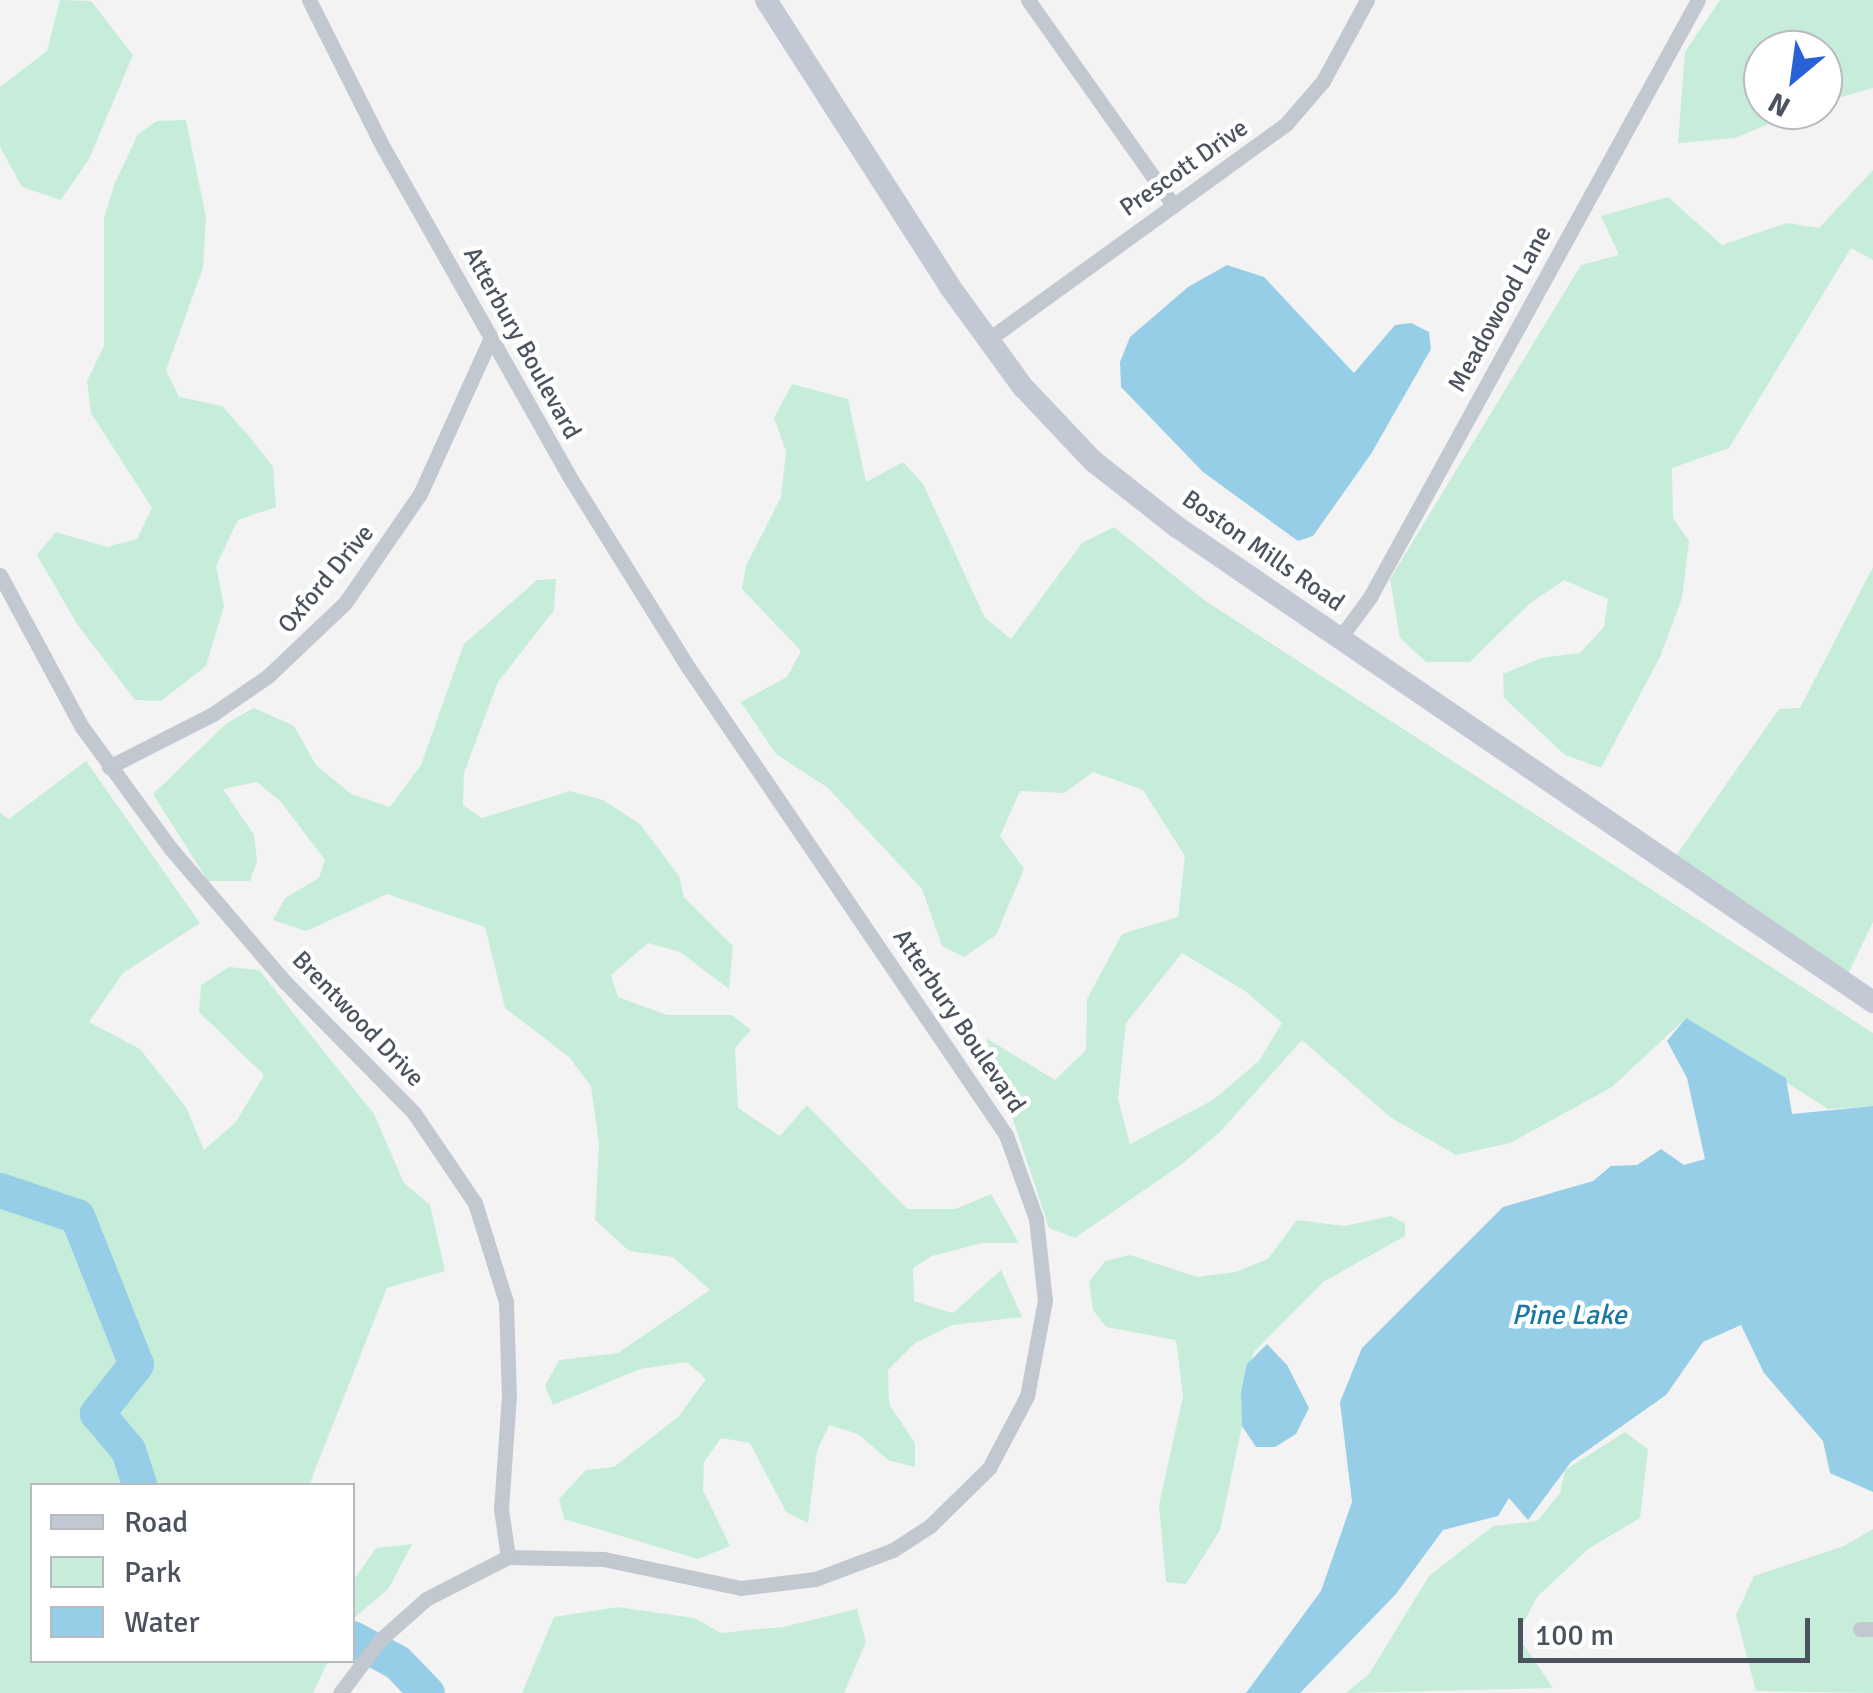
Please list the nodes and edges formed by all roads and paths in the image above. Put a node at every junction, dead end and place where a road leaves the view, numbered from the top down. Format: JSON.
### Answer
{"nodes":[{"id":1,"x":309,"y":0,"type":"edge"},
{"id":2,"x":766,"y":0,"type":"edge"},
{"id":3,"x":1028,"y":0,"type":"edge"},
{"id":4,"x":1367,"y":0,"type":"edge"},
{"id":5,"x":1698,"y":0,"type":"edge"},
{"id":6,"x":1173,"y":205,"type":"junction"},
{"id":7,"x":989,"y":339,"type":"junction"},
{"id":8,"x":490,"y":340,"type":"junction"},
{"id":9,"x":0,"y":575,"type":"edge"},
{"id":10,"x":1340,"y":638,"type":"junction"},
{"id":11,"x":110,"y":768,"type":"junction"},
{"id":12,"x":1873,"y":1002,"type":"edge"},
{"id":13,"x":508,"y":1557,"type":"junction"},
{"id":14,"x":340,"y":1693,"type":"edge"}],
"edges":[{"from":1,"to":8,"type":"street","name":"Atterbury Boulevard"},
{"from":2,"to":7,"type":"street","name":"Boston Mills Road"},
{"from":3,"to":6,"type":"street"},
{"from":4,"to":6,"type":"street","name":"Prescott Drive"},
{"from":5,"to":10,"type":"street","name":"Meadowood Lane"},
{"from":6,"to":7,"type":"street","name":"Prescott Drive"},
{"from":7,"to":10,"type":"street","name":"Boston Mills Road"},
{"from":8,"to":11,"type":"street","name":"Oxford Drive"},
{"from":8,"to":13,"type":"street","name":"Atterbury Boulevard"},
{"from":9,"to":11,"type":"street","name":"Brentwood Drive"},
{"from":10,"to":12,"type":"street","name":"Boston Mills Road"},
{"from":11,"to":13,"type":"street","name":"Brentwood Drive"},
{"from":13,"to":14,"type":"street","name":"Atterbury Boulevard"}]}
